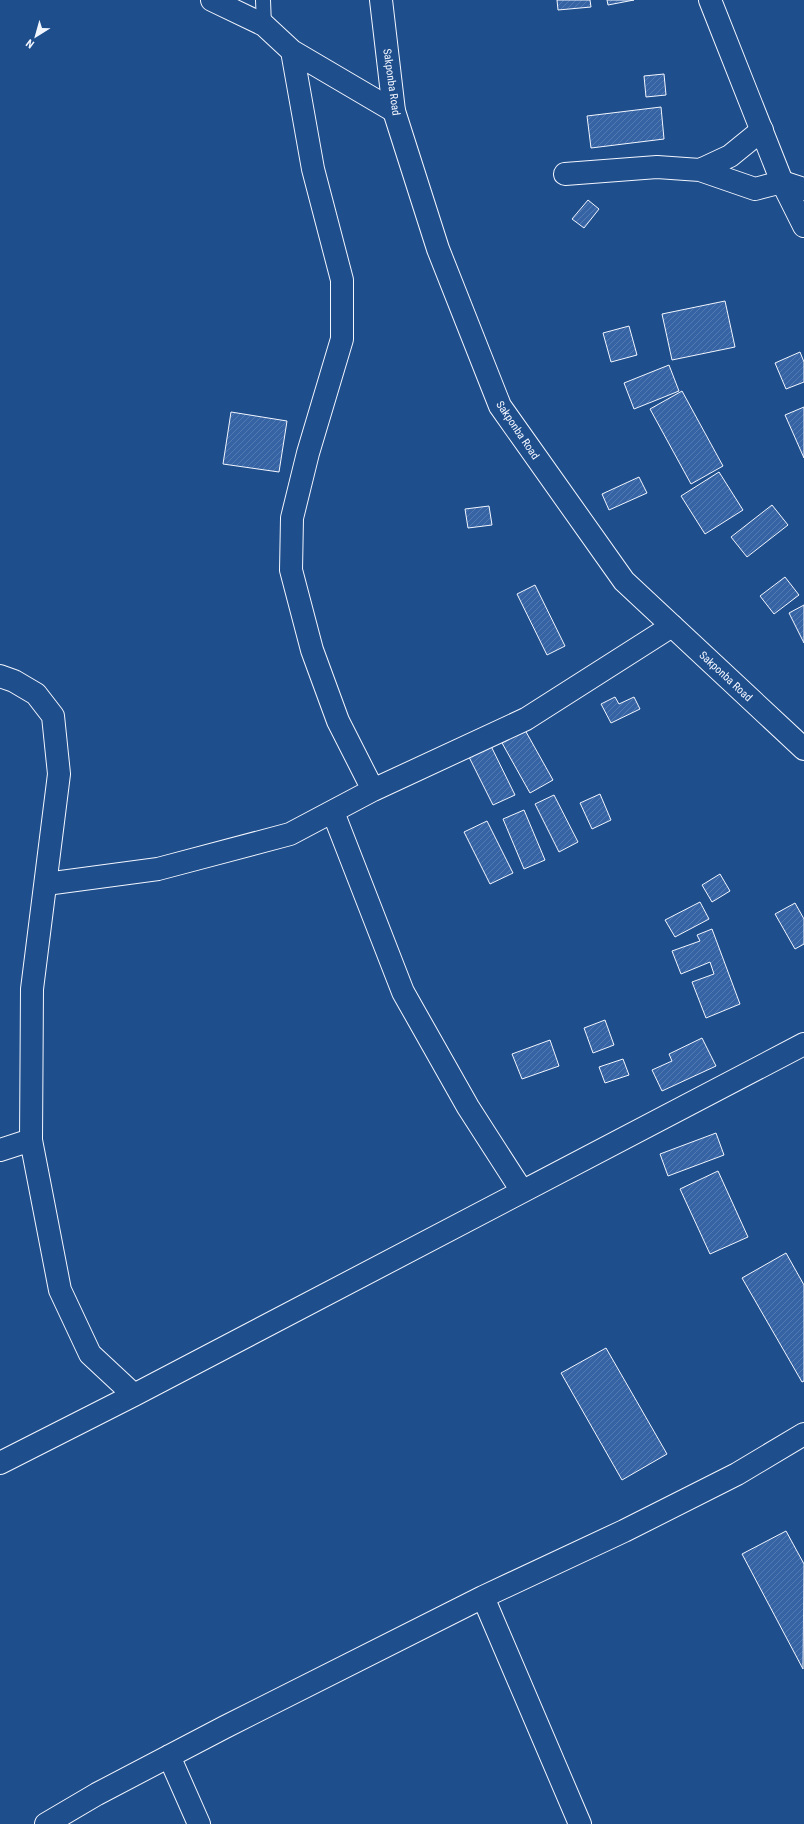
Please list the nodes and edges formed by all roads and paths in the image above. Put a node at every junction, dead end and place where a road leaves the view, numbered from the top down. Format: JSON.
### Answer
{"nodes":[{"id":1,"x":212,"y":0,"type":"edge"},
{"id":2,"x":263,"y":0,"type":"edge"},
{"id":3,"x":381,"y":0,"type":"edge"},
{"id":4,"x":710,"y":0,"type":"edge"},
{"id":5,"x":264,"y":25,"type":"junction"},
{"id":6,"x":292,"y":51,"type":"junction"},
{"id":7,"x":394,"y":111,"type":"junction"},
{"id":8,"x":762,"y":130,"type":"junction"},
{"id":9,"x":700,"y":170,"type":"junction"},
{"id":10,"x":565,"y":174,"type":"dead end"},
{"id":11,"x":782,"y":182,"type":"junction"},
{"id":12,"x":804,"y":189,"type":"edge"},
{"id":13,"x":804,"y":226,"type":"edge"},
{"id":14,"x":672,"y":626,"type":"junction"},
{"id":15,"x":0,"y":676,"type":"edge"},
{"id":16,"x":804,"y":749,"type":"edge"},
{"id":17,"x":373,"y":790,"type":"junction"},
{"id":18,"x":333,"y":812,"type":"junction"},
{"id":19,"x":46,"y":884,"type":"junction"},
{"id":20,"x":804,"y":1044,"type":"edge"},
{"id":21,"x":31,"y":1140,"type":"junction"},
{"id":22,"x":0,"y":1150,"type":"edge"},
{"id":23,"x":522,"y":1191,"type":"junction"},
{"id":24,"x":134,"y":1395,"type":"junction"},
{"id":25,"x":804,"y":1434,"type":"edge"},
{"id":26,"x":0,"y":1463,"type":"edge"},
{"id":27,"x":483,"y":1597,"type":"junction"},
{"id":28,"x":168,"y":1756,"type":"junction"},
{"id":29,"x":46,"y":1824,"type":"edge"},
{"id":30,"x":199,"y":1824,"type":"edge"},
{"id":31,"x":580,"y":1824,"type":"edge"}],
"edges":[{"from":1,"to":5,"type":"main road"},
{"from":2,"to":5,"type":"lane"},
{"from":3,"to":7,"type":"main road","name":"Sakponba Road"},
{"from":4,"to":8,"type":"main road"},
{"from":5,"to":6,"type":"main road"},
{"from":6,"to":7,"type":"main road"},
{"from":6,"to":17,"type":"main road"},
{"from":7,"to":14,"type":"main road","name":"Sakponba Road"},
{"from":8,"to":9,"type":"main road"},
{"from":8,"to":11,"type":"main road"},
{"from":9,"to":10,"type":"main road"},
{"from":9,"to":11,"type":"main road"},
{"from":11,"to":12,"type":"main road"},
{"from":11,"to":13,"type":"main road"},
{"from":14,"to":16,"type":"main road","name":"Sakponba Road"},
{"from":14,"to":17,"type":"main road"},
{"from":15,"to":19,"type":"main road"},
{"from":17,"to":18,"type":"main road"},
{"from":18,"to":19,"type":"main road"},
{"from":18,"to":23,"type":"main road"},
{"from":19,"to":21,"type":"main road"},
{"from":20,"to":23,"type":"main road"},
{"from":21,"to":22,"type":"main road"},
{"from":21,"to":24,"type":"main road"},
{"from":23,"to":24,"type":"main road"},
{"from":24,"to":26,"type":"main road"},
{"from":25,"to":27,"type":"main road"},
{"from":27,"to":28,"type":"main road"},
{"from":27,"to":31,"type":"main road"},
{"from":28,"to":29,"type":"main road"},
{"from":28,"to":30,"type":"main road"}]}
